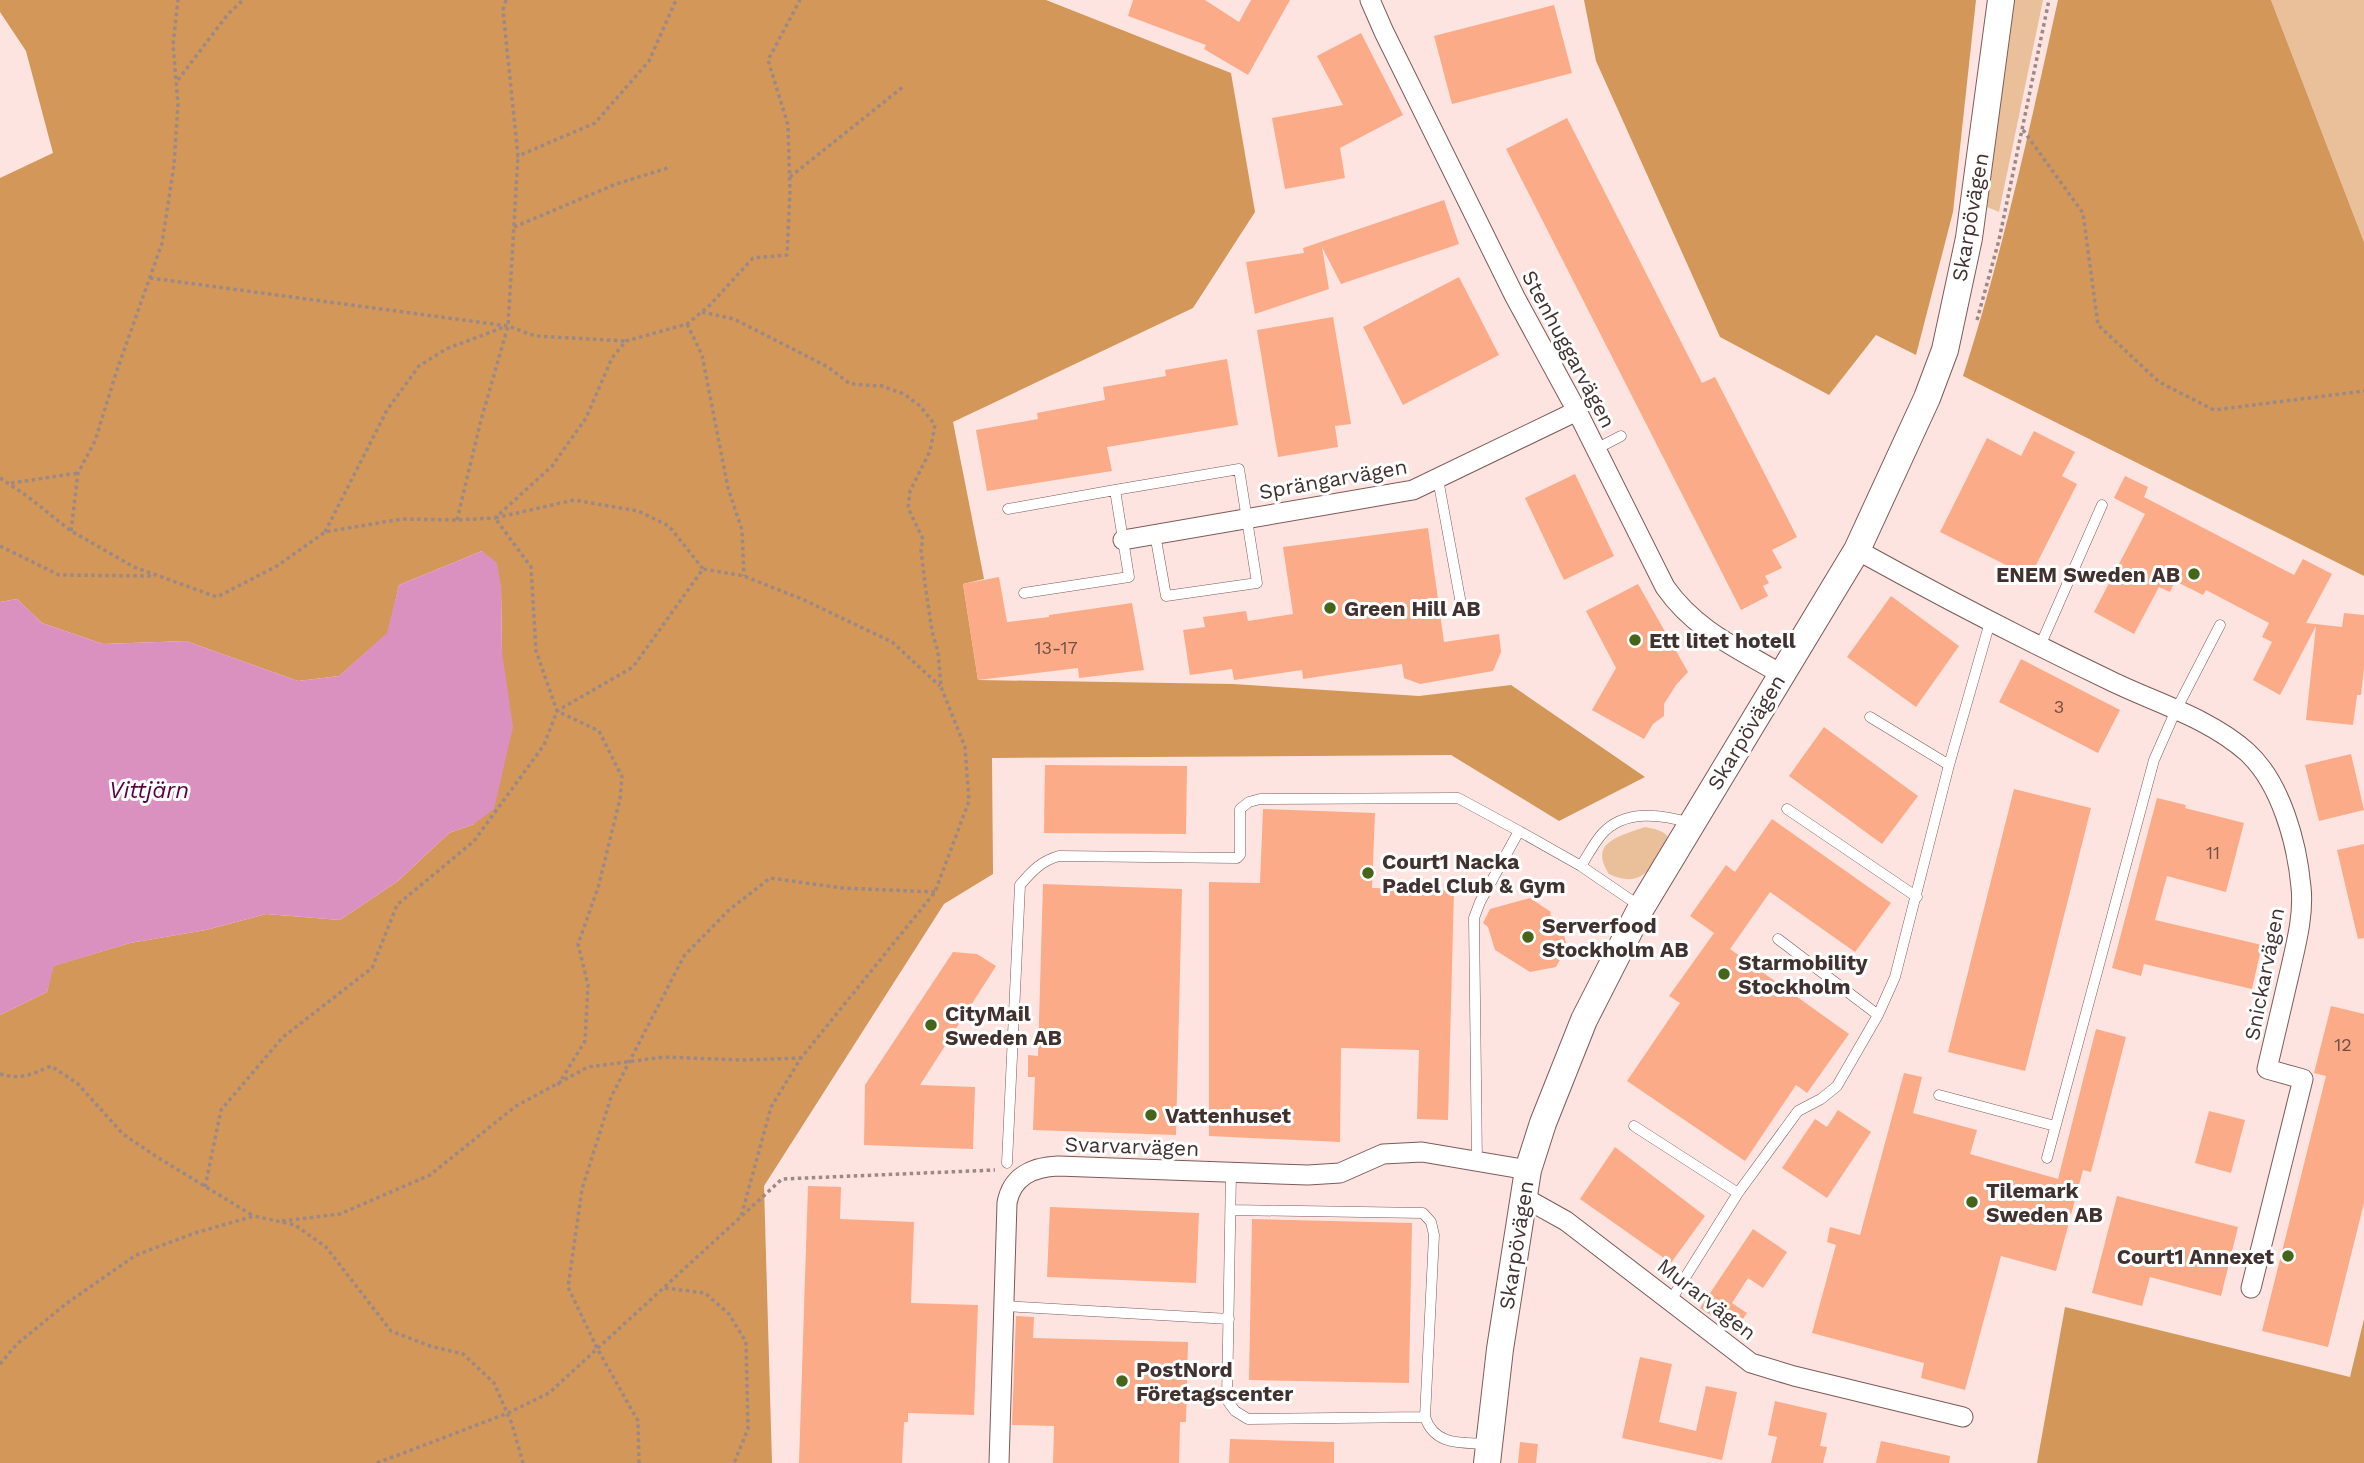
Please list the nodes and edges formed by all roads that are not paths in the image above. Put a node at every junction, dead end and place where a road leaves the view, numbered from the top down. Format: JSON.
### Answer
{"nodes":[{"id":1,"x":1370,"y":0,"type":"edge"},
{"id":2,"x":2001,"y":0,"type":"edge"},
{"id":3,"x":1577,"y":411,"type":"junction"},
{"id":4,"x":1621,"y":436,"type":"dead end"},
{"id":5,"x":1596,"y":449,"type":"junction"},
{"id":6,"x":1438,"y":479,"type":"junction"},
{"id":7,"x":1115,"y":490,"type":"junction"},
{"id":8,"x":2102,"y":505,"type":"dead end"},
{"id":9,"x":1007,"y":509,"type":"dead end"},
{"id":10,"x":1247,"y":518,"type":"junction"},
{"id":11,"x":1155,"y":534,"type":"junction"},
{"id":12,"x":1123,"y":540,"type":"junction"},
{"id":13,"x":1857,"y":550,"type":"junction"},
{"id":14,"x":1024,"y":593,"type":"dead end"},
{"id":15,"x":1461,"y":604,"type":"dead end"},
{"id":16,"x":1990,"y":622,"type":"junction"},
{"id":17,"x":2220,"y":625,"type":"dead end"},
{"id":18,"x":2040,"y":646,"type":"junction"},
{"id":19,"x":1781,"y":674,"type":"junction"},
{"id":20,"x":2176,"y":710,"type":"junction"},
{"id":21,"x":1870,"y":717,"type":"dead end"},
{"id":22,"x":1949,"y":765,"type":"junction"},
{"id":23,"x":1787,"y":809,"type":"dead end"},
{"id":24,"x":1691,"y":823,"type":"junction"},
{"id":25,"x":1519,"y":831,"type":"junction"},
{"id":26,"x":1581,"y":866,"type":"junction"},
{"id":27,"x":1917,"y":897,"type":"junction"},
{"id":28,"x":1641,"y":908,"type":"junction"},
{"id":29,"x":1778,"y":939,"type":"dead end"},
{"id":30,"x":1878,"y":1015,"type":"junction"},
{"id":31,"x":1939,"y":1095,"type":"dead end"},
{"id":32,"x":1634,"y":1126,"type":"dead end"},
{"id":33,"x":2055,"y":1126,"type":"junction"},
{"id":34,"x":2047,"y":1158,"type":"dead end"},
{"id":35,"x":1477,"y":1162,"type":"junction"},
{"id":36,"x":1006,"y":1167,"type":"road end"},
{"id":37,"x":1528,"y":1170,"type":"junction"},
{"id":38,"x":1231,"y":1172,"type":"junction"},
{"id":39,"x":1738,"y":1194,"type":"junction"},
{"id":40,"x":1523,"y":1197,"type":"junction"},
{"id":41,"x":1231,"y":1210,"type":"junction"},
{"id":42,"x":2251,"y":1288,"type":"dead end"},
{"id":43,"x":1671,"y":1300,"type":"junction"},
{"id":44,"x":1003,"y":1306,"type":"junction"},
{"id":45,"x":1229,"y":1319,"type":"junction"},
{"id":46,"x":1425,"y":1417,"type":"junction"},
{"id":47,"x":1963,"y":1417,"type":"dead end"},
{"id":48,"x":1488,"y":1454,"type":"edge"},
{"id":49,"x":999,"y":1463,"type":"edge"}],
"edges":[{"from":1,"to":3,"type":"street","name":"Stenhuggarvägen"},
{"from":2,"to":13,"type":"street","name":"Skarpövägen"},
{"from":3,"to":5,"type":"street","name":"Stenhuggarvägen"},
{"from":3,"to":6,"type":"street","name":"Sprängarvägen"},
{"from":4,"to":5,"type":"lane"},
{"from":5,"to":19,"type":"street","name":"Stenhuggarvägen"},
{"from":6,"to":10,"type":"street","name":"Sprängarvägen"},
{"from":6,"to":15,"type":"lane"},
{"from":7,"to":9,"type":"lane"},
{"from":7,"to":10,"type":"lane"},
{"from":7,"to":12,"type":"lane"},
{"from":8,"to":18,"type":"lane"},
{"from":10,"to":11,"type":"street","name":"Sprängarvägen"},
{"from":10,"to":11,"type":"lane"},
{"from":11,"to":12,"type":"street","name":"Sprängarvägen"},
{"from":12,"to":14,"type":"lane"},
{"from":13,"to":16,"type":"street","name":"Snickarvägen"},
{"from":13,"to":19,"type":"street","name":"Skarpövägen"},
{"from":16,"to":18,"type":"street","name":"Snickarvägen"},
{"from":16,"to":22,"type":"lane"},
{"from":17,"to":20,"type":"lane"},
{"from":18,"to":20,"type":"street","name":"Snickarvägen"},
{"from":19,"to":24,"type":"street","name":"Skarpövägen"},
{"from":20,"to":33,"type":"lane"},
{"from":20,"to":42,"type":"street","name":"Snickarvägen"},
{"from":21,"to":22,"type":"lane"},
{"from":22,"to":27,"type":"lane"},
{"from":23,"to":27,"type":"lane"},
{"from":24,"to":26,"type":"lane"},
{"from":24,"to":28,"type":"street","name":"Skarpövägen"},
{"from":25,"to":26,"type":"lane"},
{"from":25,"to":35,"type":"lane"},
{"from":25,"to":36,"type":"lane"},
{"from":26,"to":28,"type":"lane"},
{"from":27,"to":30,"type":"lane"},
{"from":28,"to":37,"type":"street","name":"Skarpövägen"},
{"from":29,"to":30,"type":"lane"},
{"from":30,"to":39,"type":"lane"},
{"from":31,"to":33,"type":"lane"},
{"from":32,"to":39,"type":"lane"},
{"from":33,"to":34,"type":"lane"},
{"from":35,"to":37,"type":"street","name":"Svarvarvägen"},
{"from":35,"to":38,"type":"street","name":"Svarvarvägen"},
{"from":37,"to":40,"type":"street","name":"Skarpövägen"},
{"from":38,"to":41,"type":"lane"},
{"from":38,"to":44,"type":"street","name":"Svarvarvägen"},
{"from":39,"to":43,"type":"lane"},
{"from":40,"to":43,"type":"street","name":"Murarvägen"},
{"from":40,"to":48,"type":"street","name":"Skarpövägen"},
{"from":41,"to":45,"type":"lane"},
{"from":41,"to":46,"type":"lane"},
{"from":43,"to":47,"type":"street","name":"Murarvägen"},
{"from":44,"to":45,"type":"lane"},
{"from":44,"to":49,"type":"street","name":"Svarvarvägen"},
{"from":45,"to":46,"type":"lane"},
{"from":46,"to":48,"type":"lane"}]}
